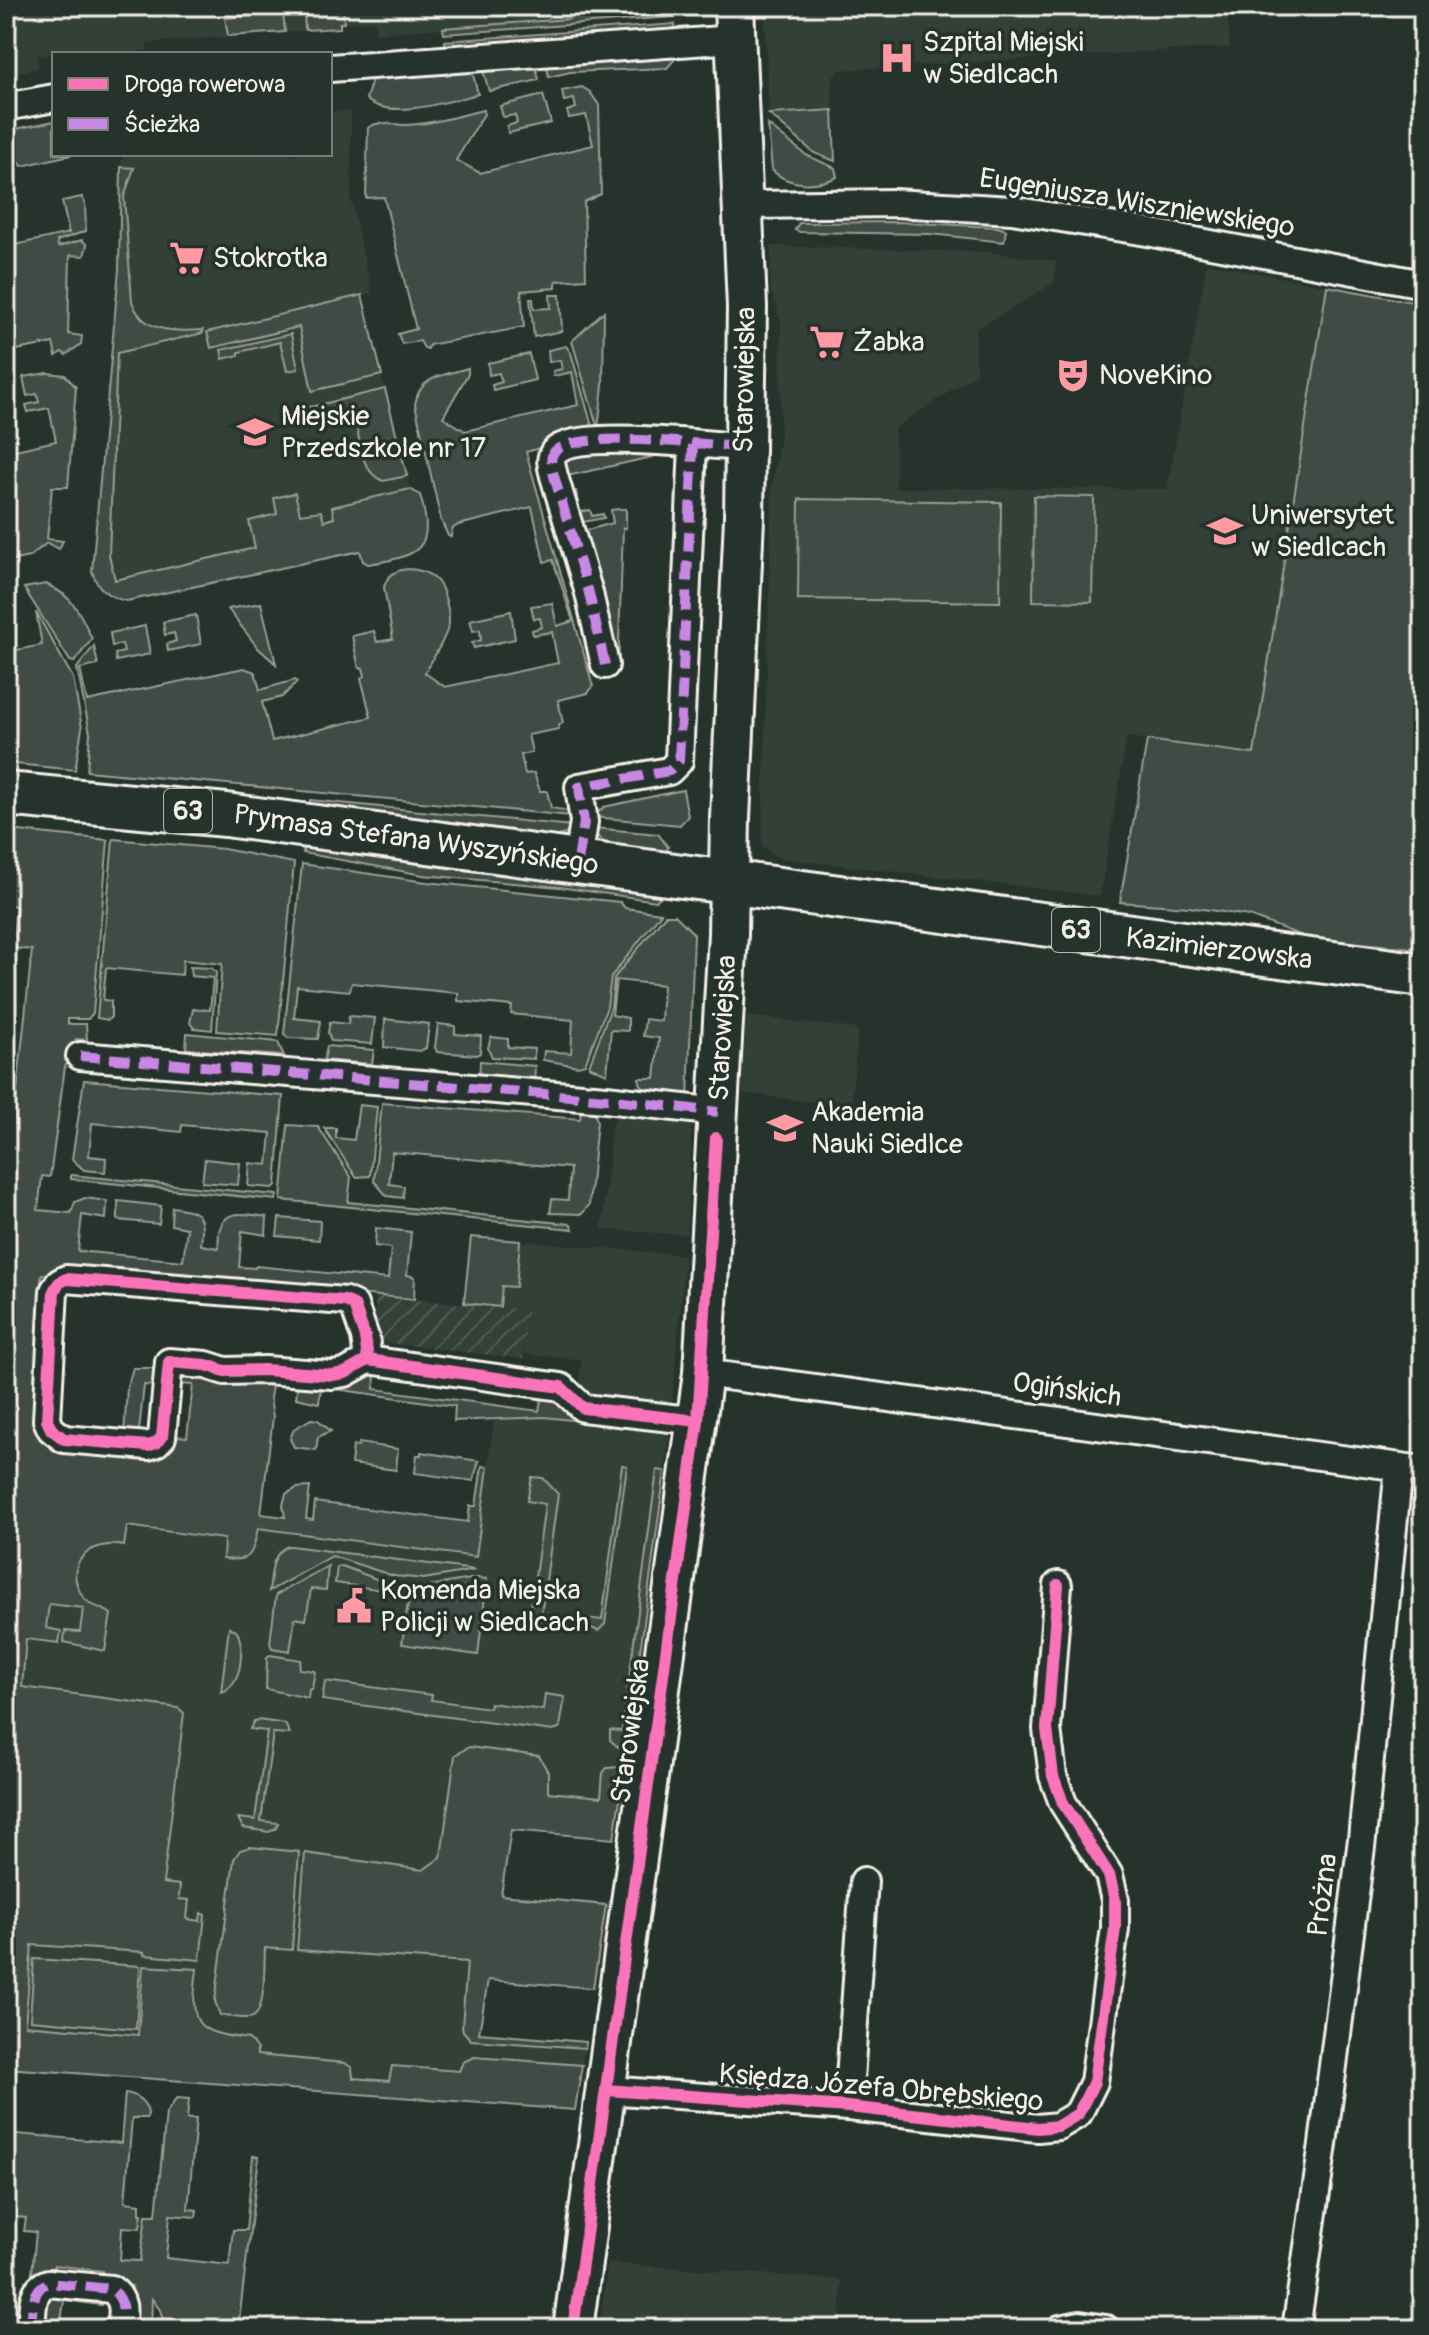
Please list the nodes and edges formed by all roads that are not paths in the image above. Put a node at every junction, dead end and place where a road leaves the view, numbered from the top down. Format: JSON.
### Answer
{"nodes":[{"id":1,"x":734,"y":23,"type":"edge"},
{"id":2,"x":332,"y":68,"type":"edge"},
{"id":3,"x":52,"y":98,"type":"edge"},
{"id":4,"x":6,"y":107,"type":"edge"},
{"id":5,"x":744,"y":205,"type":"junction"},
{"id":6,"x":1423,"y":284,"type":"edge"},
{"id":7,"x":693,"y":445,"type":"junction"},
{"id":8,"x":745,"y":447,"type":"junction"},
{"id":9,"x":605,"y":665,"type":"dead end"},
{"id":10,"x":6,"y":794,"type":"edge"},
{"id":11,"x":578,"y":861,"type":"junction"},
{"id":12,"x":730,"y":882,"type":"junction"},
{"id":13,"x":1423,"y":975,"type":"edge"},
{"id":14,"x":80,"y":1056,"type":"dead end"},
{"id":15,"x":718,"y":1112,"type":"junction"},
{"id":16,"x":368,"y":1360,"type":"junction"},
{"id":17,"x":703,"y":1373,"type":"junction"},
{"id":18,"x":698,"y":1421,"type":"junction"},
{"id":19,"x":1411,"y":1469,"type":"edge"},
{"id":20,"x":1058,"y":1585,"type":"dead end"},
{"id":21,"x":864,"y":1881,"type":"dead end"},
{"id":22,"x":606,"y":2090,"type":"junction"},
{"id":23,"x":848,"y":2107,"type":"junction"},
{"id":24,"x":31,"y":2329,"type":"edge"},
{"id":25,"x":121,"y":2329,"type":"edge"},
{"id":26,"x":573,"y":2329,"type":"edge"},
{"id":27,"x":1060,"y":2329,"type":"edge"},
{"id":28,"x":1106,"y":2329,"type":"edge"},
{"id":29,"x":1296,"y":2329,"type":"edge"}],
"edges":[{"from":1,"to":2,"type":"street"},
{"from":1,"to":5,"type":"main road","name":"Starowiejska"},
{"from":3,"to":4,"type":"street"},
{"from":5,"to":6,"type":"street","name":"Eugeniusza Wiszniewskiego"},
{"from":5,"to":8,"type":"main road","name":"Starowiejska"},
{"from":7,"to":8,"type":"street"},
{"from":7,"to":9,"type":"street"},
{"from":7,"to":11,"type":"street"},
{"from":8,"to":12,"type":"main road","name":"Starowiejska"},
{"from":10,"to":11,"type":"main road","name":"Prymasa Stefana Wyszyńskiego","number":"63"},
{"from":11,"to":12,"type":"main road","name":"Prymasa Stefana Wyszyńskiego","number":"63"},
{"from":12,"to":13,"type":"main road","name":"Kazimierzowska","number":"63"},
{"from":12,"to":15,"type":"main road","name":"Starowiejska"},
{"from":14,"to":15,"type":"street"},
{"from":15,"to":17,"type":"main road","name":"Starowiejska"},
{"from":16,"to":16,"type":"street"},
{"from":16,"to":18,"type":"street"},
{"from":17,"to":18,"type":"main road","name":"Starowiejska"},
{"from":17,"to":19,"type":"street","name":"Ogińskich"},
{"from":18,"to":22,"type":"main road","name":"Starowiejska"},
{"from":19,"to":29,"type":"street","name":"Próżna"},
{"from":20,"to":23,"type":"street","name":"Księdza Józefa Obrębskiego"},
{"from":21,"to":23,"type":"street"},
{"from":22,"to":23,"type":"street","name":"Księdza Józefa Obrębskiego"},
{"from":22,"to":26,"type":"main road","name":"Starowiejska"},
{"from":24,"to":25,"type":"street"},
{"from":27,"to":28,"type":"street"}]}
